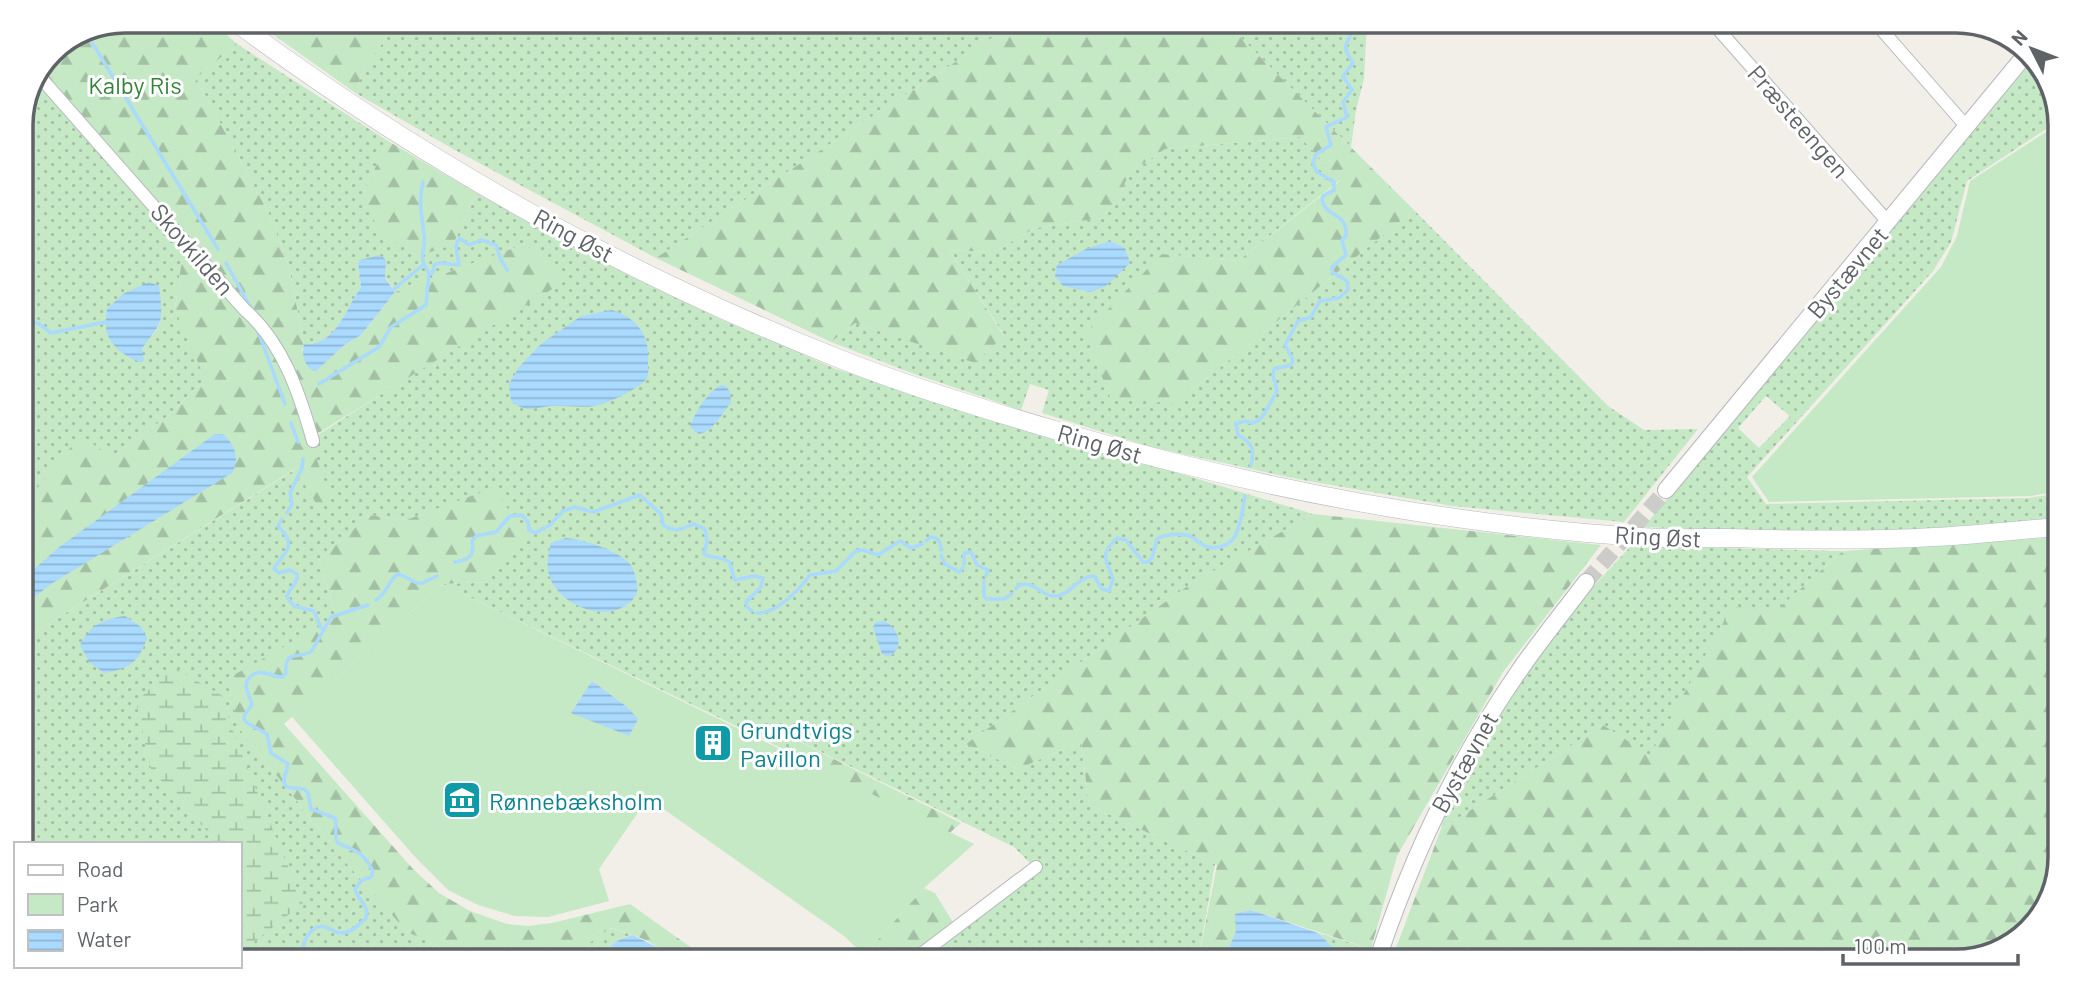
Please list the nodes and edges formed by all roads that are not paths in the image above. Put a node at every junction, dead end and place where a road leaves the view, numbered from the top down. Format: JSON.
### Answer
{"nodes":[{"id":1,"x":251,"y":33,"type":"edge"},
{"id":2,"x":1722,"y":33,"type":"edge"},
{"id":3,"x":1885,"y":33,"type":"edge"},
{"id":4,"x":44,"y":82,"type":"edge"},
{"id":5,"x":2001,"y":84,"type":"edge"},
{"id":6,"x":1966,"y":126,"type":"junction"},
{"id":7,"x":1888,"y":222,"type":"junction"},
{"id":8,"x":313,"y":441,"type":"dead end"},
{"id":9,"x":1666,"y":490,"type":"tunnel mouth"},
{"id":10,"x":2048,"y":528,"type":"edge"},
{"id":11,"x":1586,"y":582,"type":"tunnel mouth"},
{"id":12,"x":1036,"y":867,"type":"dead end"},
{"id":13,"x":928,"y":949,"type":"edge"},
{"id":14,"x":1381,"y":949,"type":"edge"}],
"edges":[{"from":1,"to":10,"type":"main road","name":"Ring Øst"},
{"from":2,"to":7,"type":"street","name":"Præsteengen"},
{"from":3,"to":6,"type":"street"},
{"from":4,"to":8,"type":"street","name":"Skovkilden"},
{"from":5,"to":6,"type":"street","name":"Bystævnet"},
{"from":6,"to":7,"type":"street","name":"Bystævnet"},
{"from":7,"to":9,"type":"street","name":"Bystævnet"},
{"from":11,"to":14,"type":"street","name":"Bystævnet"},
{"from":12,"to":13,"type":"street"}]}
